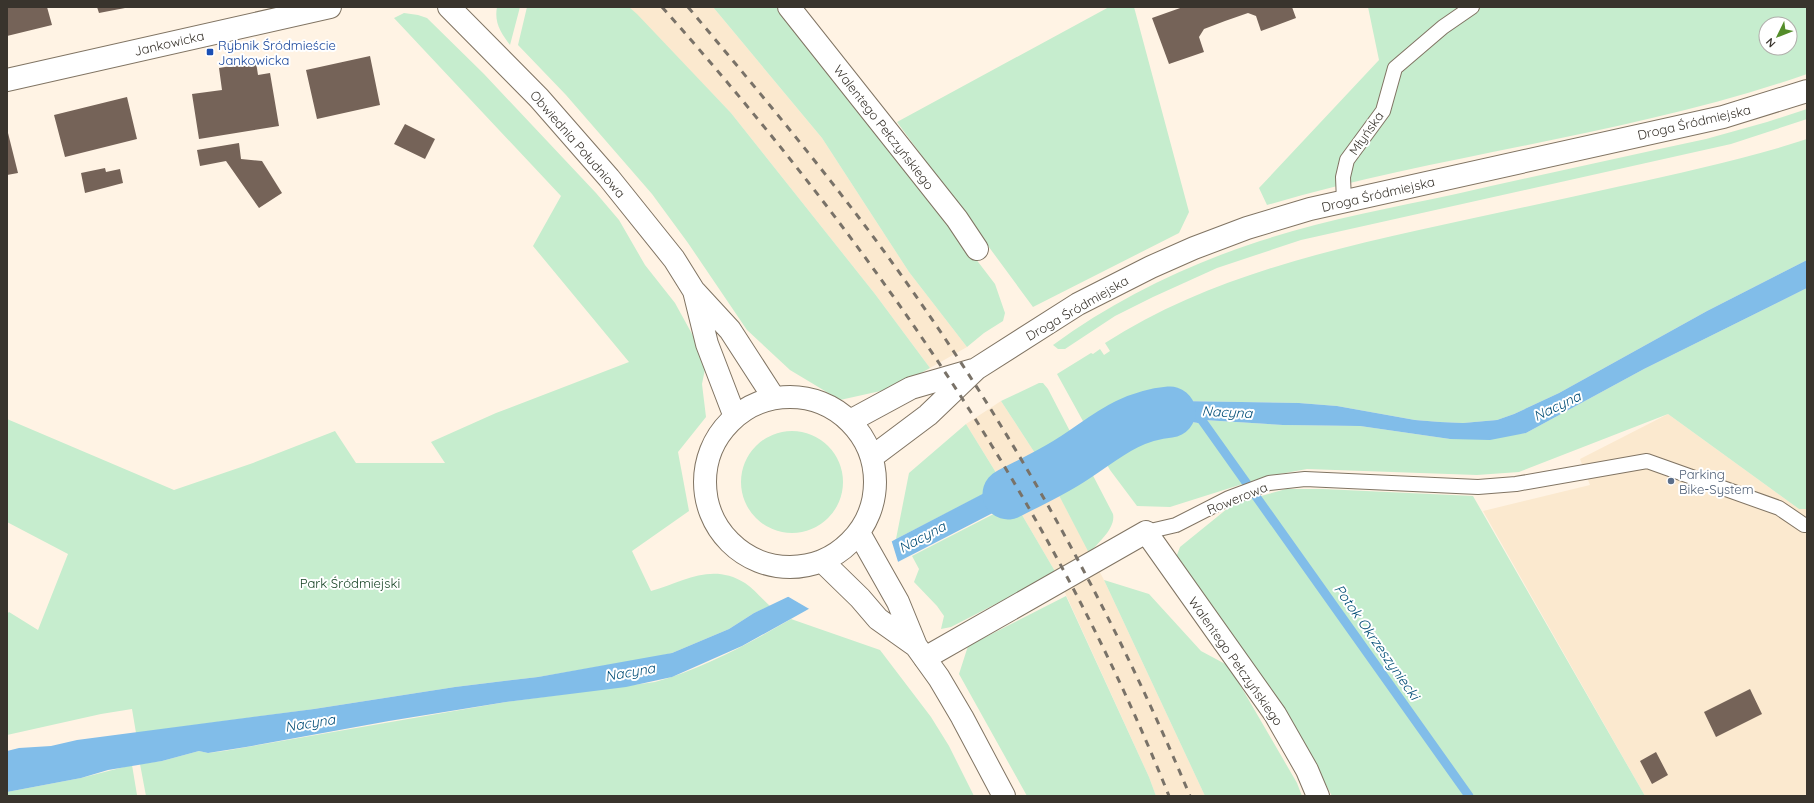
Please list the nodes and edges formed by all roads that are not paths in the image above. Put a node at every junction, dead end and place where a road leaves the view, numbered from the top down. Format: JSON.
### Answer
{"nodes":[{"id":1,"x":330,"y":7,"type":"edge"},
{"id":2,"x":449,"y":7,"type":"edge"},
{"id":3,"x":789,"y":7,"type":"edge"},
{"id":4,"x":1472,"y":7,"type":"edge"},
{"id":5,"x":7,"y":80,"type":"edge"},
{"id":6,"x":1807,"y":90,"type":"edge"},
{"id":7,"x":1344,"y":201,"type":"junction"},
{"id":8,"x":977,"y":249,"type":"dead end"},
{"id":9,"x":694,"y":291,"type":"junction"},
{"id":10,"x":976,"y":369,"type":"junction"},
{"id":11,"x":774,"y":398,"type":"junction"},
{"id":12,"x":735,"y":416,"type":"junction"},
{"id":13,"x":850,"y":421,"type":"junction"},
{"id":14,"x":872,"y":457,"type":"junction"},
{"id":15,"x":1807,"y":525,"type":"edge"},
{"id":16,"x":1146,"y":532,"type":"junction"},
{"id":17,"x":859,"y":533,"type":"junction"},
{"id":18,"x":822,"y":561,"type":"junction"},
{"id":19,"x":920,"y":652,"type":"junction"},
{"id":20,"x":1004,"y":796,"type":"edge"},
{"id":21,"x":1318,"y":796,"type":"edge"}],
"edges":[{"from":1,"to":5,"type":"main road","name":"Jankowicka"},
{"from":2,"to":9,"type":"main road","name":"Obwiednia Południowa"},
{"from":3,"to":8,"type":"main road","name":"Walentego Pełczyńskiego"},
{"from":4,"to":7,"type":"lane","name":"Młyńska"},
{"from":6,"to":7,"type":"main road","name":"Droga Śródmiejska"},
{"from":7,"to":10,"type":"main road","name":"Droga Śródmiejska"},
{"from":9,"to":11,"type":"main road","name":"Obwiednia Południowa"},
{"from":9,"to":12,"type":"main road","name":"Obwiednia Południowa"},
{"from":10,"to":13,"type":"main road","name":"Droga Śródmiejska"},
{"from":10,"to":14,"type":"main road","name":"Droga Śródmiejska"},
{"from":11,"to":12,"type":"main road"},
{"from":11,"to":13,"type":"main road"},
{"from":12,"to":18,"type":"main road"},
{"from":13,"to":14,"type":"main road"},
{"from":14,"to":17,"type":"main road"},
{"from":15,"to":16,"type":"lane","name":"Rowerowa"},
{"from":16,"to":19,"type":"main road","name":"Rowerowa"},
{"from":16,"to":21,"type":"main road","name":"Walentego Pełczyńskiego"},
{"from":17,"to":18,"type":"main road"},
{"from":17,"to":19,"type":"main road"},
{"from":18,"to":19,"type":"main road"},
{"from":19,"to":20,"type":"main road"}]}
